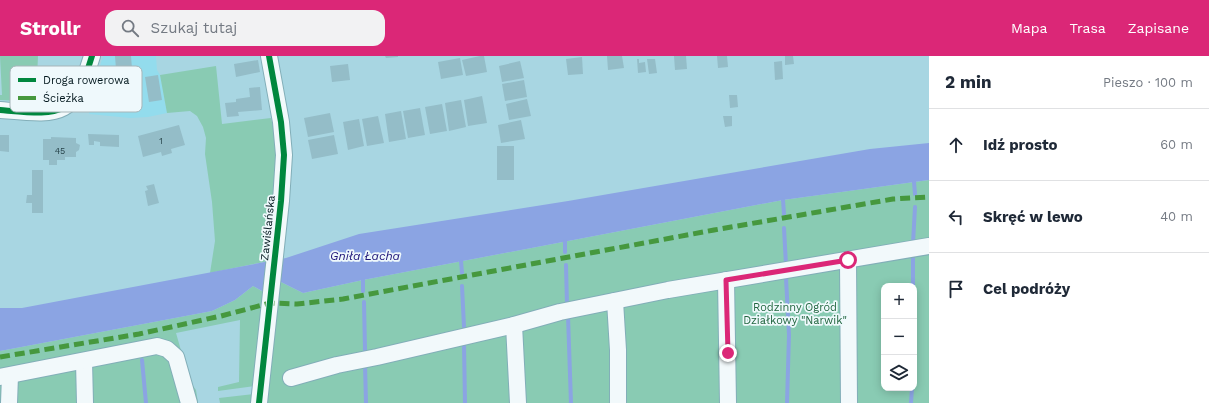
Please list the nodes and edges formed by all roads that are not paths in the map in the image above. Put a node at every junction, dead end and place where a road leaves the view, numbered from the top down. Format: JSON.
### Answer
{"nodes":[{"id":1,"x":92,"y":56,"type":"edge"},
{"id":2,"x":269,"y":56,"type":"edge"},
{"id":3,"x":88,"y":66,"type":"edge"},
{"id":4,"x":0,"y":110,"type":"edge"},
{"id":5,"x":10,"y":111,"type":"edge"},
{"id":6,"x":25,"y":112,"type":"edge"},
{"id":7,"x":47,"y":112,"type":"edge"},
{"id":8,"x":929,"y":246,"type":"edge"},
{"id":9,"x":848,"y":260,"type":"junction"},
{"id":10,"x":726,"y":280,"type":"junction"},
{"id":11,"x":615,"y":301,"type":"junction"},
{"id":12,"x":514,"y":325,"type":"junction"},
{"id":13,"x":84,"y":361,"type":"junction"},
{"id":14,"x":5,"y":377,"type":"edge"},
{"id":15,"x":291,"y":378,"type":"dead end"},
{"id":16,"x":9,"y":403,"type":"edge"},
{"id":17,"x":85,"y":403,"type":"edge"},
{"id":18,"x":189,"y":403,"type":"edge"},
{"id":19,"x":259,"y":403,"type":"edge"},
{"id":20,"x":518,"y":403,"type":"edge"},
{"id":21,"x":618,"y":403,"type":"edge"},
{"id":22,"x":728,"y":403,"type":"edge"},
{"id":23,"x":849,"y":403,"type":"edge"}],
"edges":[{"from":1,"to":3,"type":"street"},
{"from":2,"to":19,"type":"street","name":"Zawiślańska"},
{"from":4,"to":5,"type":"street"},
{"from":6,"to":7,"type":"street"},
{"from":8,"to":9,"type":"street"},
{"from":9,"to":10,"type":"street"},
{"from":9,"to":23,"type":"street"},
{"from":10,"to":11,"type":"street"},
{"from":10,"to":22,"type":"street"},
{"from":11,"to":12,"type":"street"},
{"from":11,"to":21,"type":"street"},
{"from":12,"to":15,"type":"street"},
{"from":12,"to":20,"type":"street"},
{"from":13,"to":14,"type":"street"},
{"from":13,"to":17,"type":"street"},
{"from":13,"to":18,"type":"street"},
{"from":14,"to":16,"type":"street"}]}
